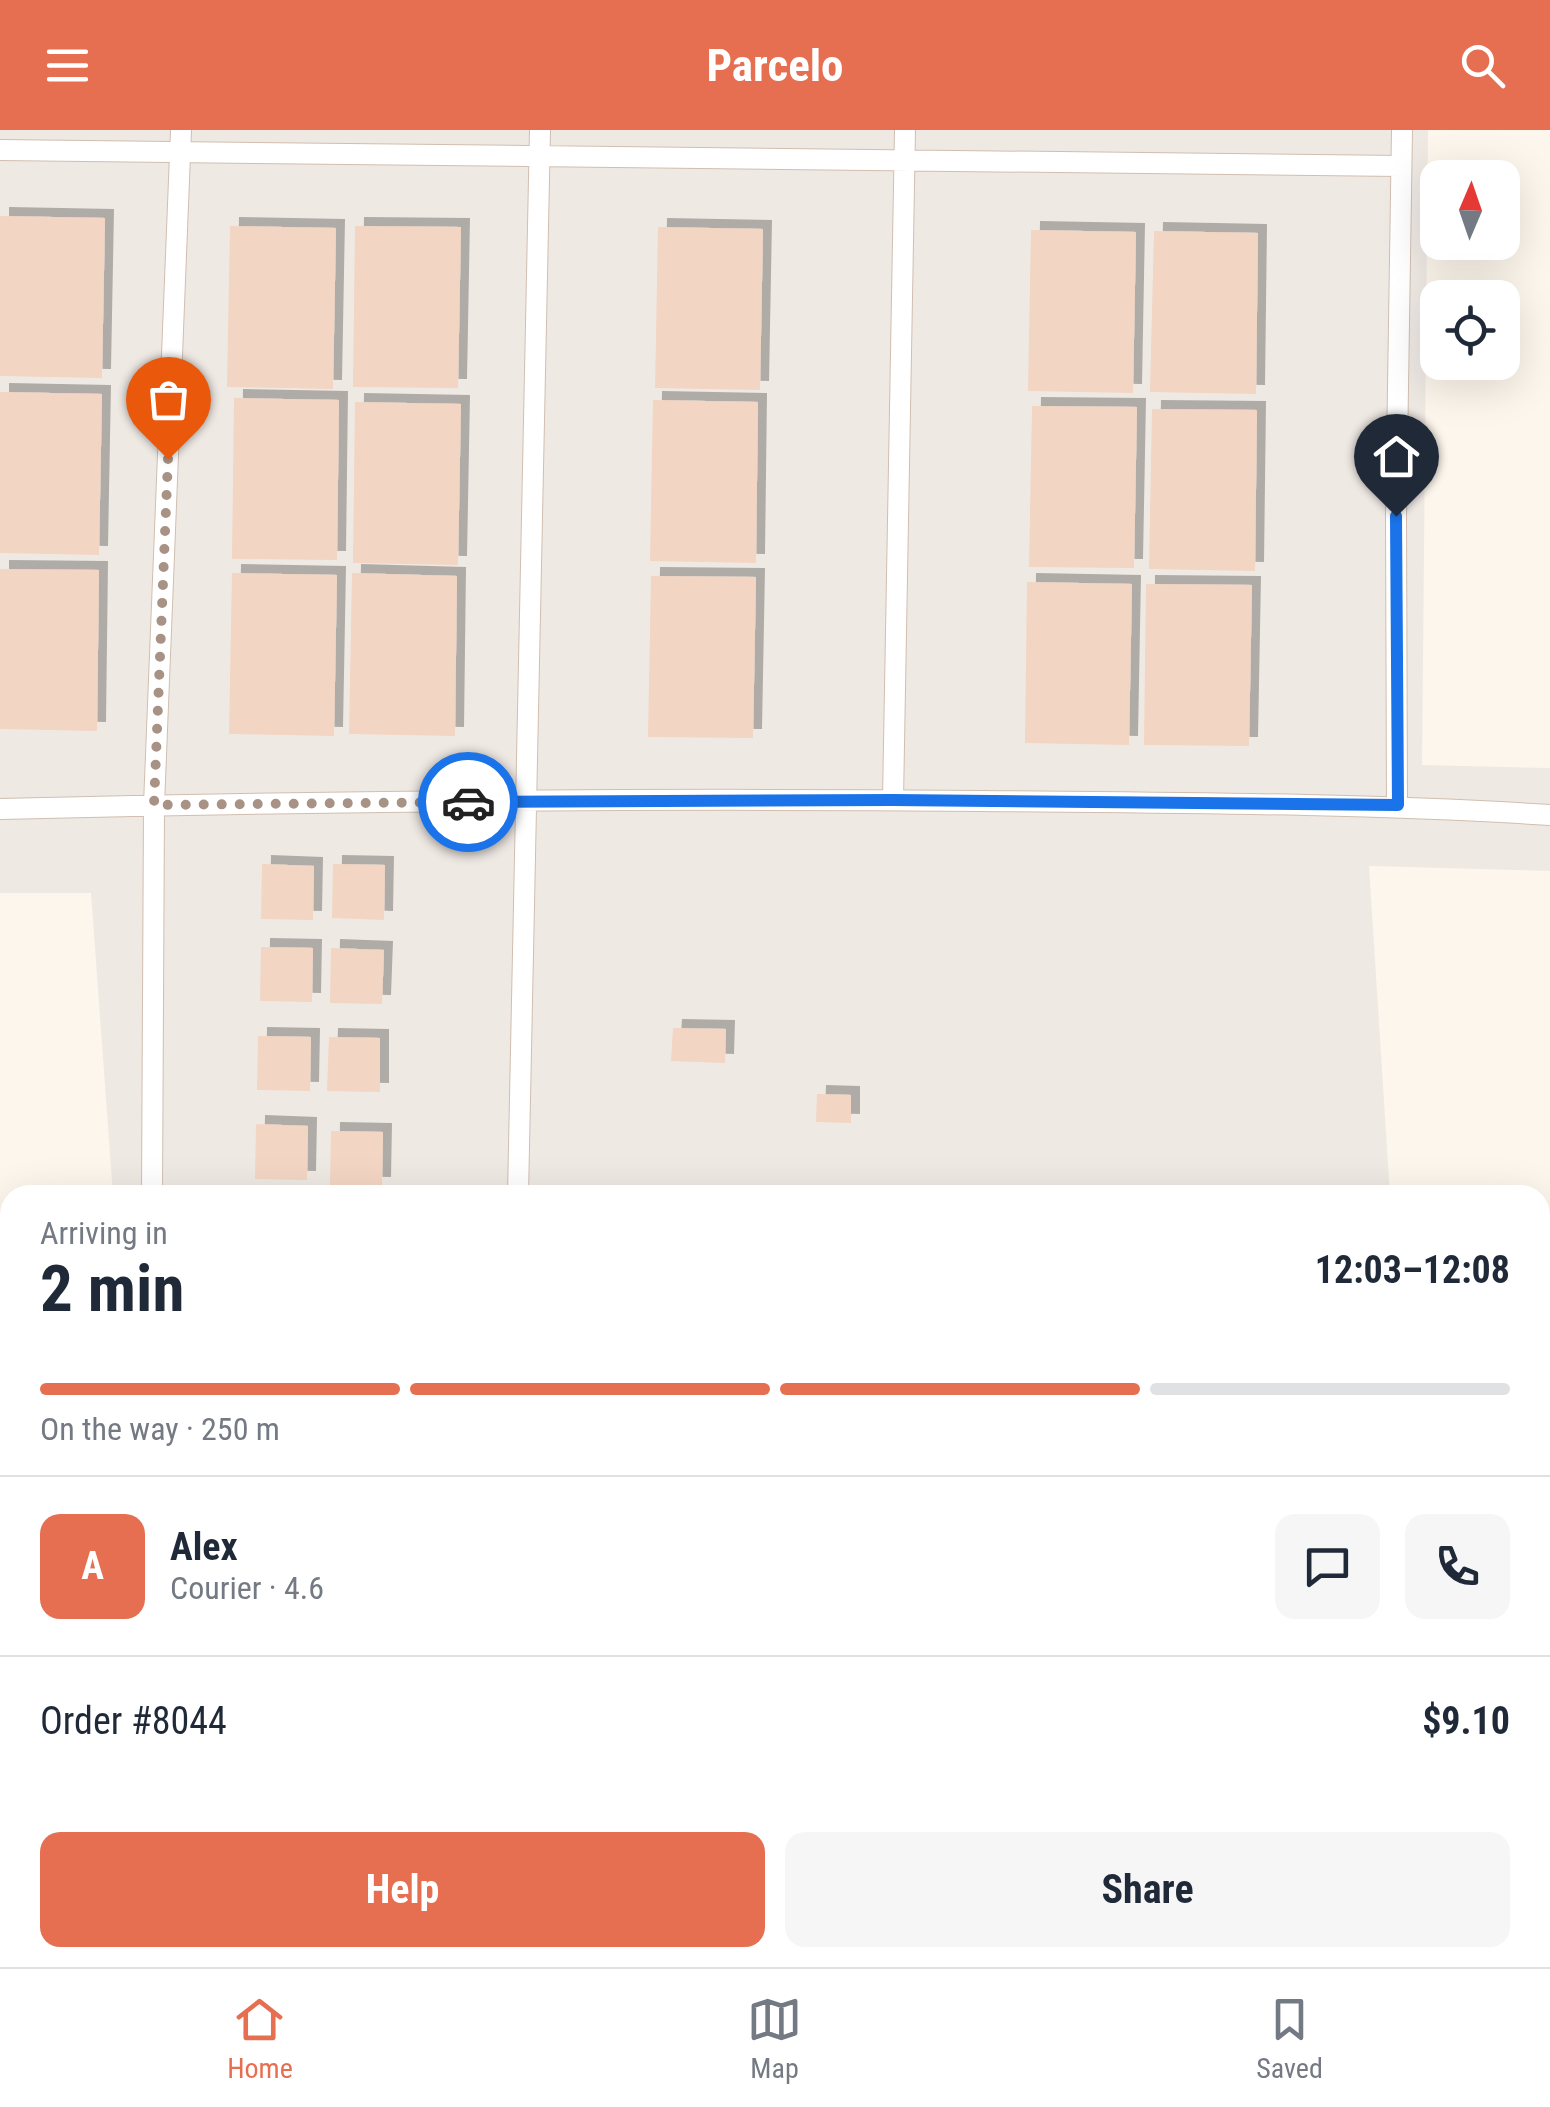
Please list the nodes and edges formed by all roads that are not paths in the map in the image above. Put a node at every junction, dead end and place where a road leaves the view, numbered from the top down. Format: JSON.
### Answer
{"nodes":[{"id":1,"x":540,"y":130,"type":"edge"},
{"id":2,"x":905,"y":130,"type":"edge"},
{"id":3,"x":1402,"y":130,"type":"edge"},
{"id":4,"x":181,"y":141,"type":"edge"},
{"id":5,"x":0,"y":150,"type":"edge"},
{"id":6,"x":540,"y":154,"type":"junction"},
{"id":7,"x":905,"y":159,"type":"junction"},
{"id":8,"x":1401,"y":166,"type":"junction"},
{"id":9,"x":893,"y":800,"type":"junction"},
{"id":10,"x":526,"y":801,"type":"junction"},
{"id":11,"x":154,"y":805,"type":"junction"},
{"id":12,"x":1398,"y":805,"type":"junction"},
{"id":13,"x":0,"y":809,"type":"edge"},
{"id":14,"x":1550,"y":815,"type":"edge"},
{"id":15,"x":152,"y":1185,"type":"edge"},
{"id":16,"x":518,"y":1185,"type":"edge"}],
"edges":[{"from":1,"to":6,"type":"lane"},
{"from":2,"to":7,"type":"lane"},
{"from":3,"to":8,"type":"lane"},
{"from":4,"to":5,"type":"lane"},
{"from":4,"to":6,"type":"lane"},
{"from":4,"to":11,"type":"lane"},
{"from":6,"to":7,"type":"lane"},
{"from":6,"to":10,"type":"lane"},
{"from":7,"to":8,"type":"lane"},
{"from":7,"to":9,"type":"lane"},
{"from":8,"to":12,"type":"lane"},
{"from":9,"to":10,"type":"lane"},
{"from":9,"to":12,"type":"lane"},
{"from":10,"to":11,"type":"lane"},
{"from":10,"to":16,"type":"lane"},
{"from":11,"to":13,"type":"lane"},
{"from":11,"to":15,"type":"lane"},
{"from":12,"to":14,"type":"lane"}]}
